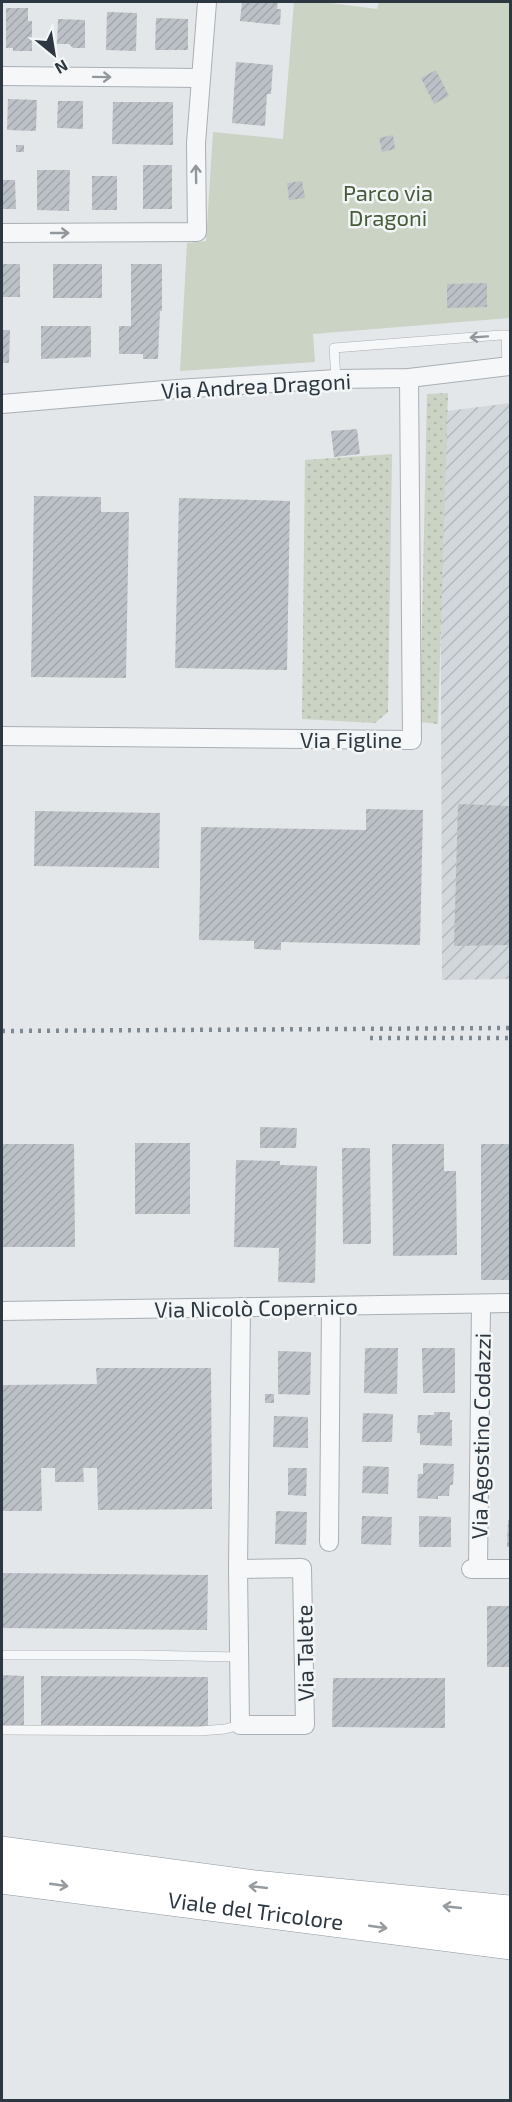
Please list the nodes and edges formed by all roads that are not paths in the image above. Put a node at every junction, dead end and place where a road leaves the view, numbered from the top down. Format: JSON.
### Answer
{"nodes":[{"id":1,"x":207,"y":2,"type":"edge"},
{"id":2,"x":2,"y":76,"type":"edge"},
{"id":3,"x":201,"y":78,"type":"junction"},
{"id":4,"x":2,"y":234,"type":"edge"},
{"id":5,"x":508,"y":335,"type":"edge"},
{"id":6,"x":509,"y":366,"type":"edge"},
{"id":7,"x":409,"y":378,"type":"junction"},
{"id":8,"x":336,"y":379,"type":"junction"},
{"id":9,"x":2,"y":405,"type":"edge"},
{"id":10,"x":2,"y":736,"type":"edge"},
{"id":11,"x":481,"y":1304,"type":"junction"},
{"id":12,"x":510,"y":1304,"type":"edge"},
{"id":13,"x":331,"y":1306,"type":"junction"},
{"id":14,"x":240,"y":1307,"type":"junction"},
{"id":15,"x":2,"y":1311,"type":"edge"},
{"id":16,"x":329,"y":1542,"type":"dead end"},
{"id":17,"x":238,"y":1569,"type":"junction"},
{"id":18,"x":510,"y":1569,"type":"edge"},
{"id":19,"x":2,"y":1655,"type":"edge"},
{"id":20,"x":239,"y":1657,"type":"junction"},
{"id":21,"x":240,"y":1725,"type":"junction"},
{"id":22,"x":2,"y":1730,"type":"edge"},
{"id":23,"x":2,"y":1853,"type":"edge"},
{"id":24,"x":2,"y":1877,"type":"edge"},
{"id":25,"x":510,"y":1912,"type":"edge"},
{"id":26,"x":510,"y":1943,"type":"edge"}],
"edges":[{"from":1,"to":3,"type":"street"},
{"from":2,"to":3,"type":"street","one_way":true},
{"from":4,"to":3,"type":"street","one_way":true},
{"from":5,"to":6,"type":"lane"},
{"from":5,"to":8,"type":"lane","one_way":true},
{"from":6,"to":7,"type":"street","name":"Via Andrea Dragoni"},
{"from":7,"to":8,"type":"street","name":"Via Andrea Dragoni"},
{"from":7,"to":10,"type":"street","name":"Via Figline"},
{"from":8,"to":9,"type":"street","name":"Via Andrea Dragoni"},
{"from":11,"to":12,"type":"street","name":"Via Nicolò Copernico"},
{"from":11,"to":13,"type":"street","name":"Via Nicolò Copernico"},
{"from":11,"to":18,"type":"street","name":"Via Agostino Codazzi"},
{"from":13,"to":14,"type":"street","name":"Via Nicolò Copernico"},
{"from":13,"to":16,"type":"street"},
{"from":14,"to":15,"type":"street","name":"Via Nicolò Copernico"},
{"from":14,"to":17,"type":"street"},
{"from":17,"to":20,"type":"street"},
{"from":17,"to":21,"type":"street","name":"Via Talete"},
{"from":19,"to":20,"type":"lane"},
{"from":20,"to":21,"type":"street"},
{"from":21,"to":22,"type":"lane"},
{"from":25,"to":23,"type":"highway","name":"Viale del Tricolore","one_way":true},
{"from":24,"to":26,"type":"highway","name":"Viale del Tricolore","one_way":true}]}
